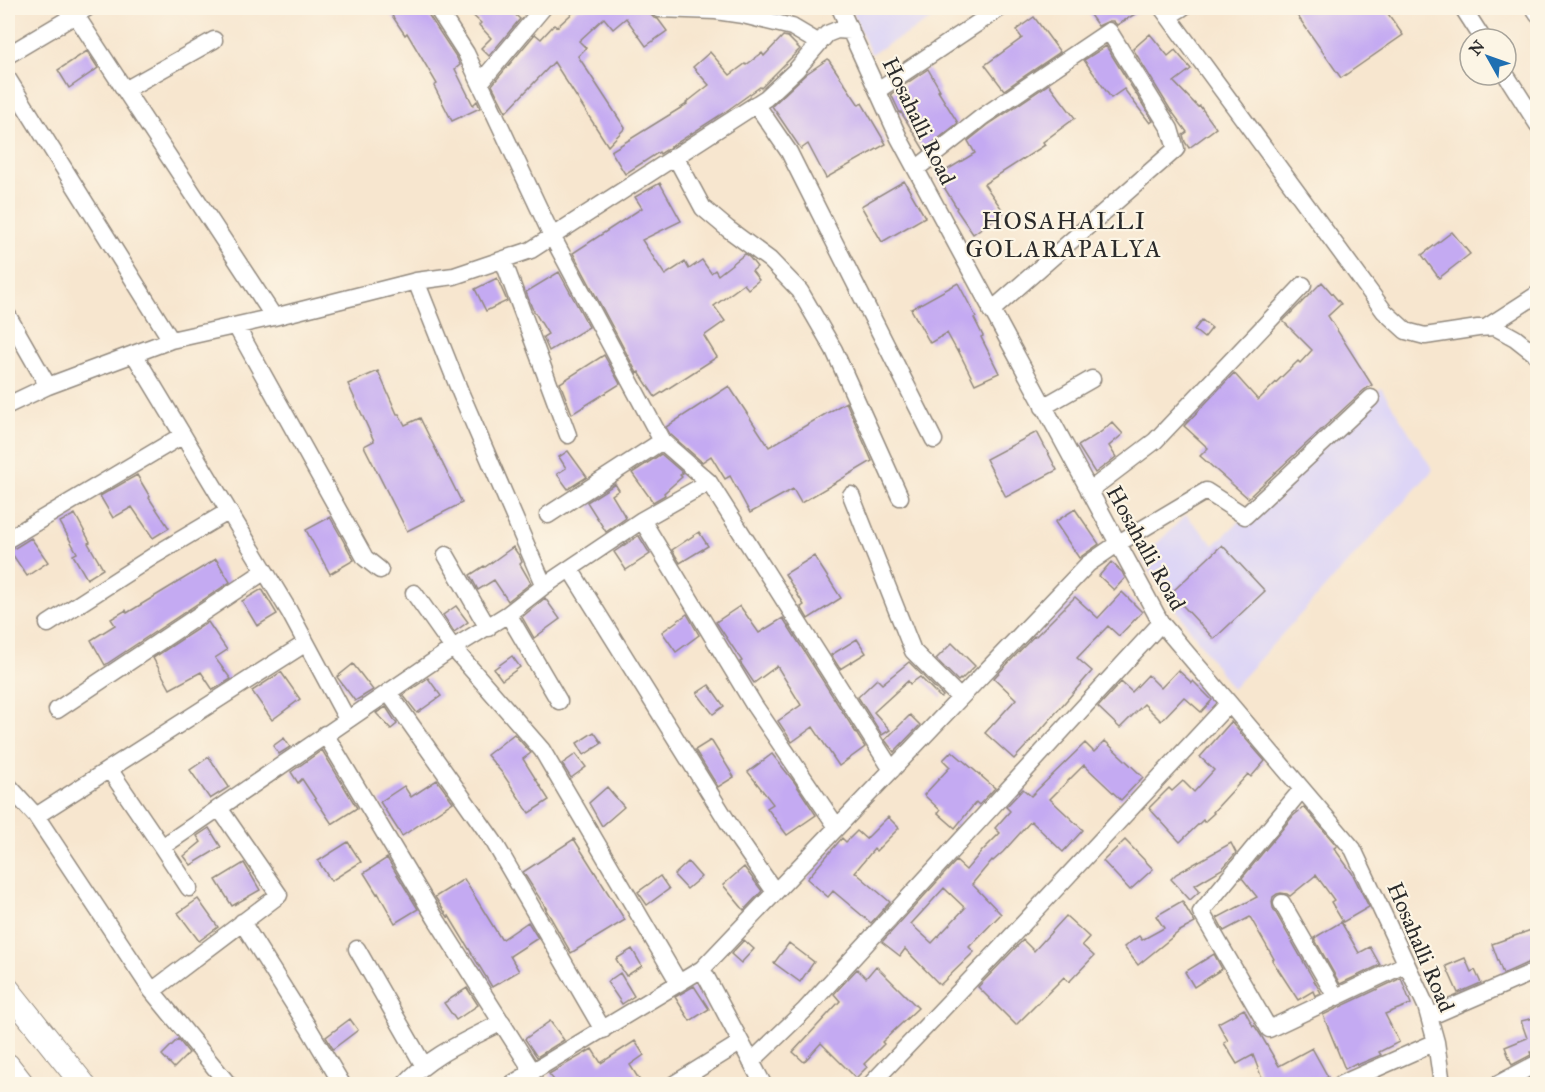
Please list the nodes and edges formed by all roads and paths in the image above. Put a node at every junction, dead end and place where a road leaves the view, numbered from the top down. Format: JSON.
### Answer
{"nodes":[{"id":1,"x":437,"y":8,"type":"edge"},
{"id":2,"x":543,"y":8,"type":"edge"},
{"id":3,"x":840,"y":8,"type":"edge"},
{"id":4,"x":999,"y":8,"type":"edge"},
{"id":5,"x":1464,"y":8,"type":"edge"},
{"id":6,"x":1534,"y":8,"type":"edge"},
{"id":7,"x":659,"y":9,"type":"edge"},
{"id":8,"x":1171,"y":10,"type":"edge"},
{"id":9,"x":81,"y":11,"type":"edge"},
{"id":10,"x":1538,"y":14,"type":"edge"},
{"id":11,"x":1476,"y":27,"type":"edge"},
{"id":12,"x":852,"y":31,"type":"junction"},
{"id":13,"x":214,"y":40,"type":"dead end"},
{"id":14,"x":819,"y":42,"type":"junction"},
{"id":15,"x":8,"y":55,"type":"edge"},
{"id":16,"x":8,"y":79,"type":"edge"},
{"id":17,"x":480,"y":83,"type":"junction"},
{"id":18,"x":1514,"y":87,"type":"edge"},
{"id":19,"x":125,"y":90,"type":"junction"},
{"id":20,"x":878,"y":90,"type":"junction"},
{"id":21,"x":756,"y":104,"type":"junction"},
{"id":22,"x":1538,"y":125,"type":"edge"},
{"id":23,"x":675,"y":156,"type":"junction"},
{"id":24,"x":916,"y":169,"type":"junction"},
{"id":25,"x":552,"y":236,"type":"junction"},
{"id":26,"x":503,"y":260,"type":"junction"},
{"id":27,"x":416,"y":281,"type":"junction"},
{"id":28,"x":1303,"y":285,"type":"dead end"},
{"id":29,"x":1538,"y":294,"type":"edge"},
{"id":30,"x":992,"y":311,"type":"junction"},
{"id":31,"x":8,"y":316,"type":"edge"},
{"id":32,"x":274,"y":317,"type":"junction"},
{"id":33,"x":236,"y":326,"type":"junction"},
{"id":34,"x":1487,"y":327,"type":"junction"},
{"id":35,"x":171,"y":340,"type":"junction"},
{"id":36,"x":134,"y":354,"type":"junction"},
{"id":37,"x":1538,"y":356,"type":"edge"},
{"id":38,"x":1092,"y":379,"type":"dead end"},
{"id":39,"x":48,"y":386,"type":"junction"},
{"id":40,"x":1371,"y":398,"type":"dead end"},
{"id":41,"x":8,"y":405,"type":"edge"},
{"id":42,"x":1043,"y":407,"type":"junction"},
{"id":43,"x":183,"y":435,"type":"junction"},
{"id":44,"x":568,"y":435,"type":"dead end"},
{"id":45,"x":934,"y":440,"type":"dead end"},
{"id":46,"x":662,"y":441,"type":"junction"},
{"id":47,"x":709,"y":482,"type":"junction"},
{"id":48,"x":1089,"y":491,"type":"junction"},
{"id":49,"x":851,"y":495,"type":"dead end"},
{"id":50,"x":900,"y":497,"type":"dead end"},
{"id":51,"x":229,"y":511,"type":"junction"},
{"id":52,"x":548,"y":515,"type":"dead end"},
{"id":53,"x":642,"y":520,"type":"junction"},
{"id":54,"x":8,"y":538,"type":"edge"},
{"id":55,"x":1117,"y":544,"type":"junction"},
{"id":56,"x":446,"y":555,"type":"dead end"},
{"id":57,"x":570,"y":569,"type":"junction"},
{"id":58,"x":380,"y":570,"type":"dead end"},
{"id":59,"x":265,"y":572,"type":"junction"},
{"id":60,"x":544,"y":586,"type":"junction"},
{"id":61,"x":414,"y":593,"type":"dead end"},
{"id":62,"x":508,"y":614,"type":"junction"},
{"id":63,"x":1161,"y":623,"type":"junction"},
{"id":64,"x":48,"y":624,"type":"dead end"},
{"id":65,"x":488,"y":628,"type":"junction"},
{"id":66,"x":306,"y":643,"type":"junction"},
{"id":67,"x":453,"y":648,"type":"junction"},
{"id":68,"x":388,"y":692,"type":"junction"},
{"id":69,"x":960,"y":698,"type":"junction"},
{"id":70,"x":559,"y":700,"type":"dead end"},
{"id":71,"x":1229,"y":703,"type":"junction"},
{"id":72,"x":57,"y":710,"type":"dead end"},
{"id":73,"x":347,"y":719,"type":"junction"},
{"id":74,"x":325,"y":734,"type":"junction"},
{"id":75,"x":109,"y":769,"type":"junction"},
{"id":76,"x":892,"y":770,"type":"junction"},
{"id":77,"x":8,"y":785,"type":"edge"},
{"id":78,"x":1302,"y":789,"type":"junction"},
{"id":79,"x":219,"y":807,"type":"junction"},
{"id":80,"x":36,"y":816,"type":"junction"},
{"id":81,"x":837,"y":827,"type":"junction"},
{"id":82,"x":162,"y":847,"type":"junction"},
{"id":83,"x":189,"y":888,"type":"dead end"},
{"id":84,"x":776,"y":892,"type":"junction"},
{"id":85,"x":1282,"y":903,"type":"dead end"},
{"id":86,"x":242,"y":922,"type":"junction"},
{"id":87,"x":357,"y":949,"type":"dead end"},
{"id":88,"x":1406,"y":964,"type":"junction"},
{"id":89,"x":702,"y":969,"type":"junction"},
{"id":90,"x":1538,"y":970,"type":"edge"},
{"id":91,"x":679,"y":983,"type":"junction"},
{"id":92,"x":8,"y":990,"type":"edge"},
{"id":93,"x":152,"y":991,"type":"junction"},
{"id":94,"x":1336,"y":997,"type":"junction"},
{"id":95,"x":1429,"y":1017,"type":"junction"},
{"id":96,"x":502,"y":1022,"type":"junction"},
{"id":97,"x":603,"y":1030,"type":"junction"},
{"id":98,"x":1436,"y":1042,"type":"junction"},
{"id":99,"x":740,"y":1043,"type":"junction"},
{"id":100,"x":751,"y":1062,"type":"junction"},
{"id":101,"x":1538,"y":1063,"type":"edge"},
{"id":102,"x":8,"y":1066,"type":"edge"},
{"id":103,"x":424,"y":1066,"type":"junction"},
{"id":104,"x":533,"y":1072,"type":"junction"},
{"id":105,"x":22,"y":1084,"type":"edge"},
{"id":106,"x":83,"y":1084,"type":"edge"},
{"id":107,"x":228,"y":1084,"type":"edge"},
{"id":108,"x":342,"y":1084,"type":"edge"},
{"id":109,"x":405,"y":1084,"type":"edge"},
{"id":110,"x":512,"y":1084,"type":"edge"},
{"id":111,"x":674,"y":1084,"type":"edge"},
{"id":112,"x":763,"y":1084,"type":"edge"},
{"id":113,"x":871,"y":1084,"type":"edge"},
{"id":114,"x":1341,"y":1084,"type":"edge"},
{"id":115,"x":1442,"y":1084,"type":"edge"},
{"id":116,"x":1498,"y":1084,"type":"edge"}],
"edges":[{"from":1,"to":17,"type":"street"},
{"from":2,"to":17,"type":"street"},
{"from":3,"to":12,"type":"street","name":"Hosahalli Road"},
{"from":4,"to":20,"type":"street"},
{"from":5,"to":11,"type":"street"},
{"from":6,"to":10,"type":"street"},
{"from":7,"to":14,"type":"street"},
{"from":8,"to":34,"type":"street"},
{"from":9,"to":15,"type":"street"},
{"from":9,"to":19,"type":"street"},
{"from":12,"to":14,"type":"street"},
{"from":12,"to":20,"type":"street","name":"Hosahalli Road"},
{"from":13,"to":19,"type":"street"},
{"from":14,"to":21,"type":"street"},
{"from":16,"to":35,"type":"street"},
{"from":17,"to":25,"type":"street"},
{"from":18,"to":22,"type":"street"},
{"from":19,"to":32,"type":"street"},
{"from":20,"to":24,"type":"street","name":"Hosahalli Road"},
{"from":21,"to":23,"type":"street"},
{"from":21,"to":45,"type":"street"},
{"from":23,"to":25,"type":"street"},
{"from":23,"to":50,"type":"street"},
{"from":24,"to":30,"type":"street","name":"Hosahalli Road"},
{"from":24,"to":30,"type":"street"},
{"from":25,"to":26,"type":"street"},
{"from":25,"to":46,"type":"street"},
{"from":26,"to":27,"type":"street"},
{"from":26,"to":44,"type":"street"},
{"from":27,"to":32,"type":"street"},
{"from":27,"to":60,"type":"street"},
{"from":28,"to":48,"type":"street"},
{"from":29,"to":34,"type":"street"},
{"from":30,"to":42,"type":"street","name":"Hosahalli Road"},
{"from":31,"to":39,"type":"street"},
{"from":32,"to":33,"type":"street"},
{"from":33,"to":35,"type":"street"},
{"from":33,"to":58,"type":"street"},
{"from":34,"to":37,"type":"street"},
{"from":35,"to":36,"type":"street"},
{"from":36,"to":39,"type":"street"},
{"from":36,"to":43,"type":"street"},
{"from":38,"to":42,"type":"street"},
{"from":39,"to":41,"type":"street"},
{"from":40,"to":55,"type":"street"},
{"from":42,"to":48,"type":"street","name":"Hosahalli Road"},
{"from":43,"to":51,"type":"street"},
{"from":43,"to":54,"type":"street"},
{"from":46,"to":47,"type":"street"},
{"from":46,"to":52,"type":"street"},
{"from":47,"to":53,"type":"street"},
{"from":47,"to":76,"type":"street"},
{"from":48,"to":55,"type":"street","name":"Hosahalli Road"},
{"from":49,"to":69,"type":"street"},
{"from":51,"to":59,"type":"street"},
{"from":51,"to":64,"type":"street"},
{"from":53,"to":57,"type":"street"},
{"from":53,"to":81,"type":"street"},
{"from":55,"to":63,"type":"street","name":"Hosahalli Road"},
{"from":55,"to":69,"type":"street"},
{"from":56,"to":65,"type":"street"},
{"from":57,"to":60,"type":"street"},
{"from":57,"to":84,"type":"street"},
{"from":59,"to":66,"type":"street"},
{"from":59,"to":72,"type":"street"},
{"from":60,"to":62,"type":"street"},
{"from":61,"to":67,"type":"street"},
{"from":62,"to":65,"type":"street"},
{"from":62,"to":70,"type":"street"},
{"from":63,"to":71,"type":"street","name":"Hosahalli Road"},
{"from":63,"to":100,"type":"street"},
{"from":65,"to":67,"type":"street"},
{"from":66,"to":73,"type":"street"},
{"from":66,"to":75,"type":"street"},
{"from":67,"to":68,"type":"street"},
{"from":67,"to":91,"type":"street"},
{"from":68,"to":73,"type":"street"},
{"from":68,"to":97,"type":"street"},
{"from":69,"to":76,"type":"street"},
{"from":71,"to":78,"type":"street","name":"Hosahalli Road"},
{"from":71,"to":113,"type":"street"},
{"from":73,"to":74,"type":"street"},
{"from":74,"to":79,"type":"street"},
{"from":74,"to":96,"type":"street"},
{"from":75,"to":80,"type":"street"},
{"from":75,"to":82,"type":"street"},
{"from":76,"to":81,"type":"street"},
{"from":77,"to":80,"type":"street"},
{"from":78,"to":88,"type":"street","name":"Hosahalli Road"},
{"from":78,"to":94,"type":"street"},
{"from":79,"to":82,"type":"street"},
{"from":79,"to":86,"type":"street"},
{"from":80,"to":93,"type":"street"},
{"from":81,"to":84,"type":"street"},
{"from":82,"to":83,"type":"street"},
{"from":84,"to":89,"type":"street"},
{"from":85,"to":94,"type":"street"},
{"from":86,"to":93,"type":"street"},
{"from":86,"to":108,"type":"street"},
{"from":87,"to":103,"type":"street"},
{"from":88,"to":94,"type":"street"},
{"from":88,"to":95,"type":"street","name":"Hosahalli Road"},
{"from":89,"to":91,"type":"street"},
{"from":89,"to":99,"type":"street"},
{"from":90,"to":95,"type":"street"},
{"from":91,"to":97,"type":"street"},
{"from":92,"to":106,"type":"highway"},
{"from":93,"to":107,"type":"street"},
{"from":95,"to":98,"type":"street","name":"Hosahalli Road"},
{"from":96,"to":103,"type":"street"},
{"from":96,"to":104,"type":"street"},
{"from":97,"to":104,"type":"street"},
{"from":98,"to":114,"type":"street"},
{"from":98,"to":115,"type":"street","name":"Hosahalli Road"},
{"from":99,"to":100,"type":"street"},
{"from":99,"to":111,"type":"street"},
{"from":100,"to":112,"type":"street"},
{"from":101,"to":116,"type":"street"},
{"from":102,"to":105,"type":"highway"},
{"from":103,"to":109,"type":"street"},
{"from":104,"to":110,"type":"street"}]}
